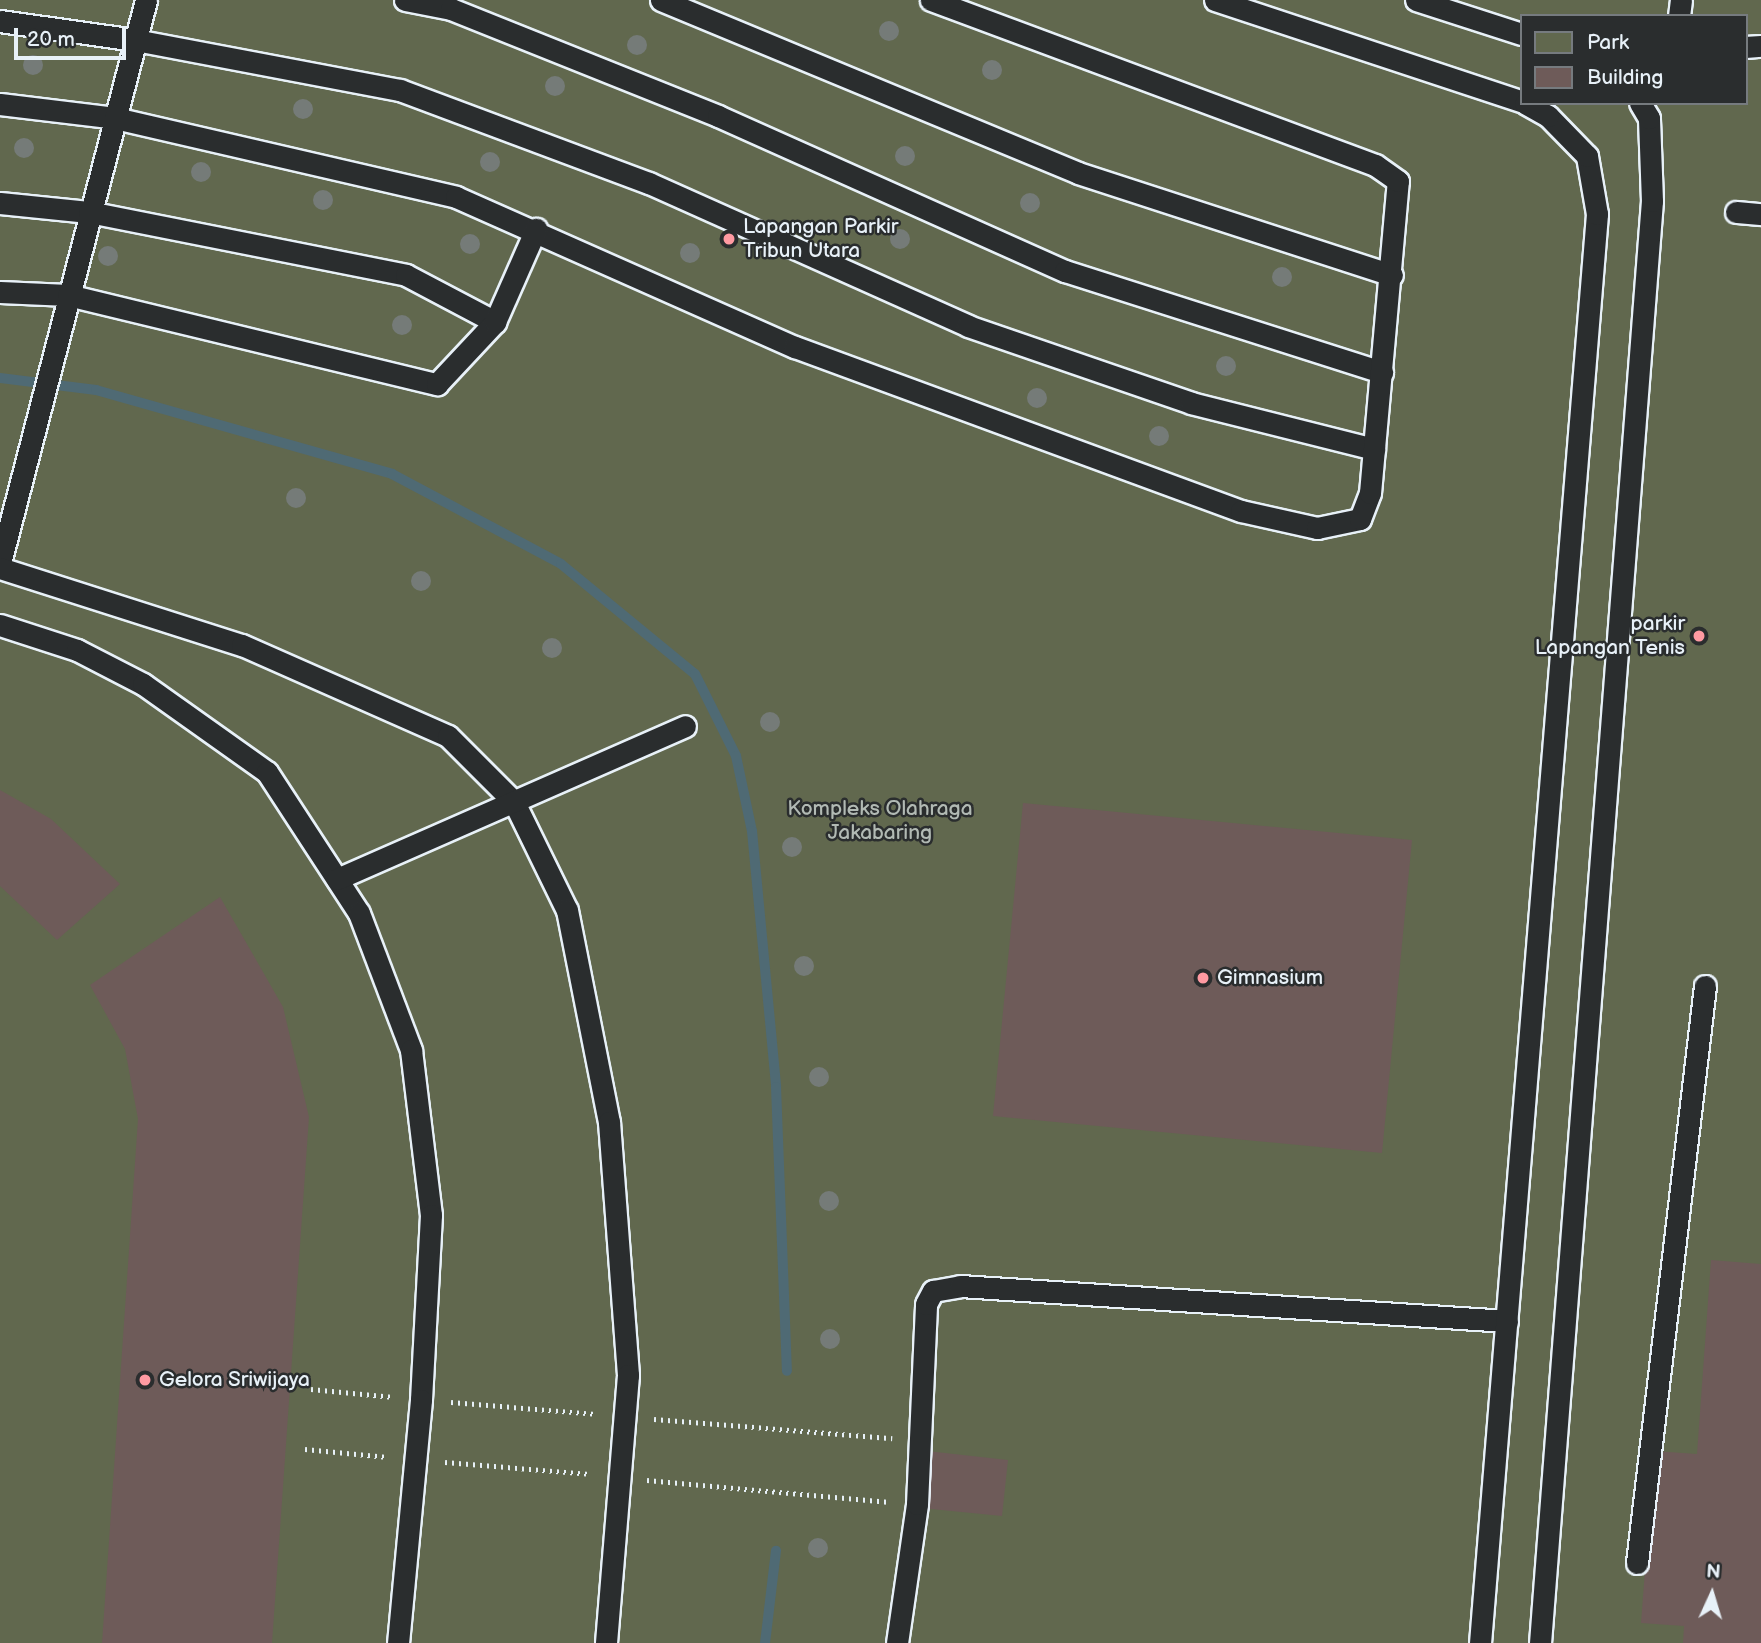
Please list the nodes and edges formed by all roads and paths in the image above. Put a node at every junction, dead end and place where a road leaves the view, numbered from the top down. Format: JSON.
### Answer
{"nodes":[{"id":1,"x":146,"y":0,"type":"edge"},
{"id":2,"x":405,"y":0,"type":"edge"},
{"id":3,"x":661,"y":0,"type":"edge"},
{"id":4,"x":931,"y":0,"type":"edge"},
{"id":5,"x":1215,"y":0,"type":"edge"},
{"id":6,"x":1416,"y":0,"type":"edge"},
{"id":7,"x":0,"y":21,"type":"edge"},
{"id":8,"x":1520,"y":34,"type":"edge"},
{"id":9,"x":135,"y":40,"type":"junction"},
{"id":10,"x":1520,"y":100,"type":"edge"},
{"id":11,"x":0,"y":104,"type":"edge"},
{"id":12,"x":1534,"y":105,"type":"edge"},
{"id":13,"x":1641,"y":105,"type":"edge"},
{"id":14,"x":115,"y":118,"type":"junction"},
{"id":15,"x":0,"y":203,"type":"edge"},
{"id":16,"x":89,"y":212,"type":"junction"},
{"id":17,"x":1736,"y":212,"type":"dead end"},
{"id":18,"x":1761,"y":214,"type":"edge"},
{"id":19,"x":536,"y":229,"type":"junction"},
{"id":20,"x":1392,"y":275,"type":"junction"},
{"id":21,"x":0,"y":292,"type":"edge"},
{"id":22,"x":68,"y":295,"type":"junction"},
{"id":23,"x":495,"y":322,"type":"junction"},
{"id":24,"x":1382,"y":372,"type":"junction"},
{"id":25,"x":1374,"y":449,"type":"junction"},
{"id":26,"x":0,"y":563,"type":"edge"},
{"id":27,"x":0,"y":568,"type":"edge"},
{"id":28,"x":0,"y":625,"type":"edge"},
{"id":29,"x":685,"y":726,"type":"dead end"},
{"id":30,"x":514,"y":802,"type":"junction"},
{"id":31,"x":337,"y":879,"type":"junction"},
{"id":32,"x":1705,"y":986,"type":"dead end"},
{"id":33,"x":1507,"y":1321,"type":"junction"},
{"id":34,"x":1637,"y":1563,"type":"dead end"},
{"id":35,"x":398,"y":1643,"type":"edge"},
{"id":36,"x":606,"y":1643,"type":"edge"},
{"id":37,"x":897,"y":1643,"type":"edge"},
{"id":38,"x":1480,"y":1643,"type":"edge"},
{"id":39,"x":1540,"y":1643,"type":"edge"}],
"edges":[{"from":1,"to":9,"type":"lane"},
{"from":2,"to":24,"type":"lane"},
{"from":3,"to":20,"type":"lane"},
{"from":4,"to":20,"type":"lane"},
{"from":5,"to":10,"type":"lane"},
{"from":6,"to":8,"type":"lane"},
{"from":7,"to":9,"type":"lane"},
{"from":9,"to":14,"type":"lane"},
{"from":9,"to":25,"type":"lane"},
{"from":11,"to":14,"type":"lane"},
{"from":12,"to":33,"type":"lane"},
{"from":13,"to":39,"type":"lane"},
{"from":14,"to":16,"type":"lane"},
{"from":14,"to":19,"type":"lane"},
{"from":15,"to":16,"type":"lane"},
{"from":16,"to":22,"type":"lane"},
{"from":16,"to":23,"type":"lane"},
{"from":17,"to":18,"type":"lane"},
{"from":19,"to":23,"type":"lane"},
{"from":19,"to":25,"type":"lane"},
{"from":20,"to":24,"type":"lane"},
{"from":21,"to":22,"type":"lane"},
{"from":22,"to":23,"type":"lane"},
{"from":22,"to":26,"type":"lane"},
{"from":24,"to":25,"type":"lane"},
{"from":27,"to":30,"type":"lane"},
{"from":28,"to":31,"type":"lane"},
{"from":29,"to":30,"type":"lane"},
{"from":30,"to":31,"type":"lane"},
{"from":30,"to":36,"type":"lane"},
{"from":31,"to":35,"type":"lane"},
{"from":32,"to":34,"type":"lane"},
{"from":33,"to":37,"type":"lane"},
{"from":33,"to":38,"type":"lane"}]}
